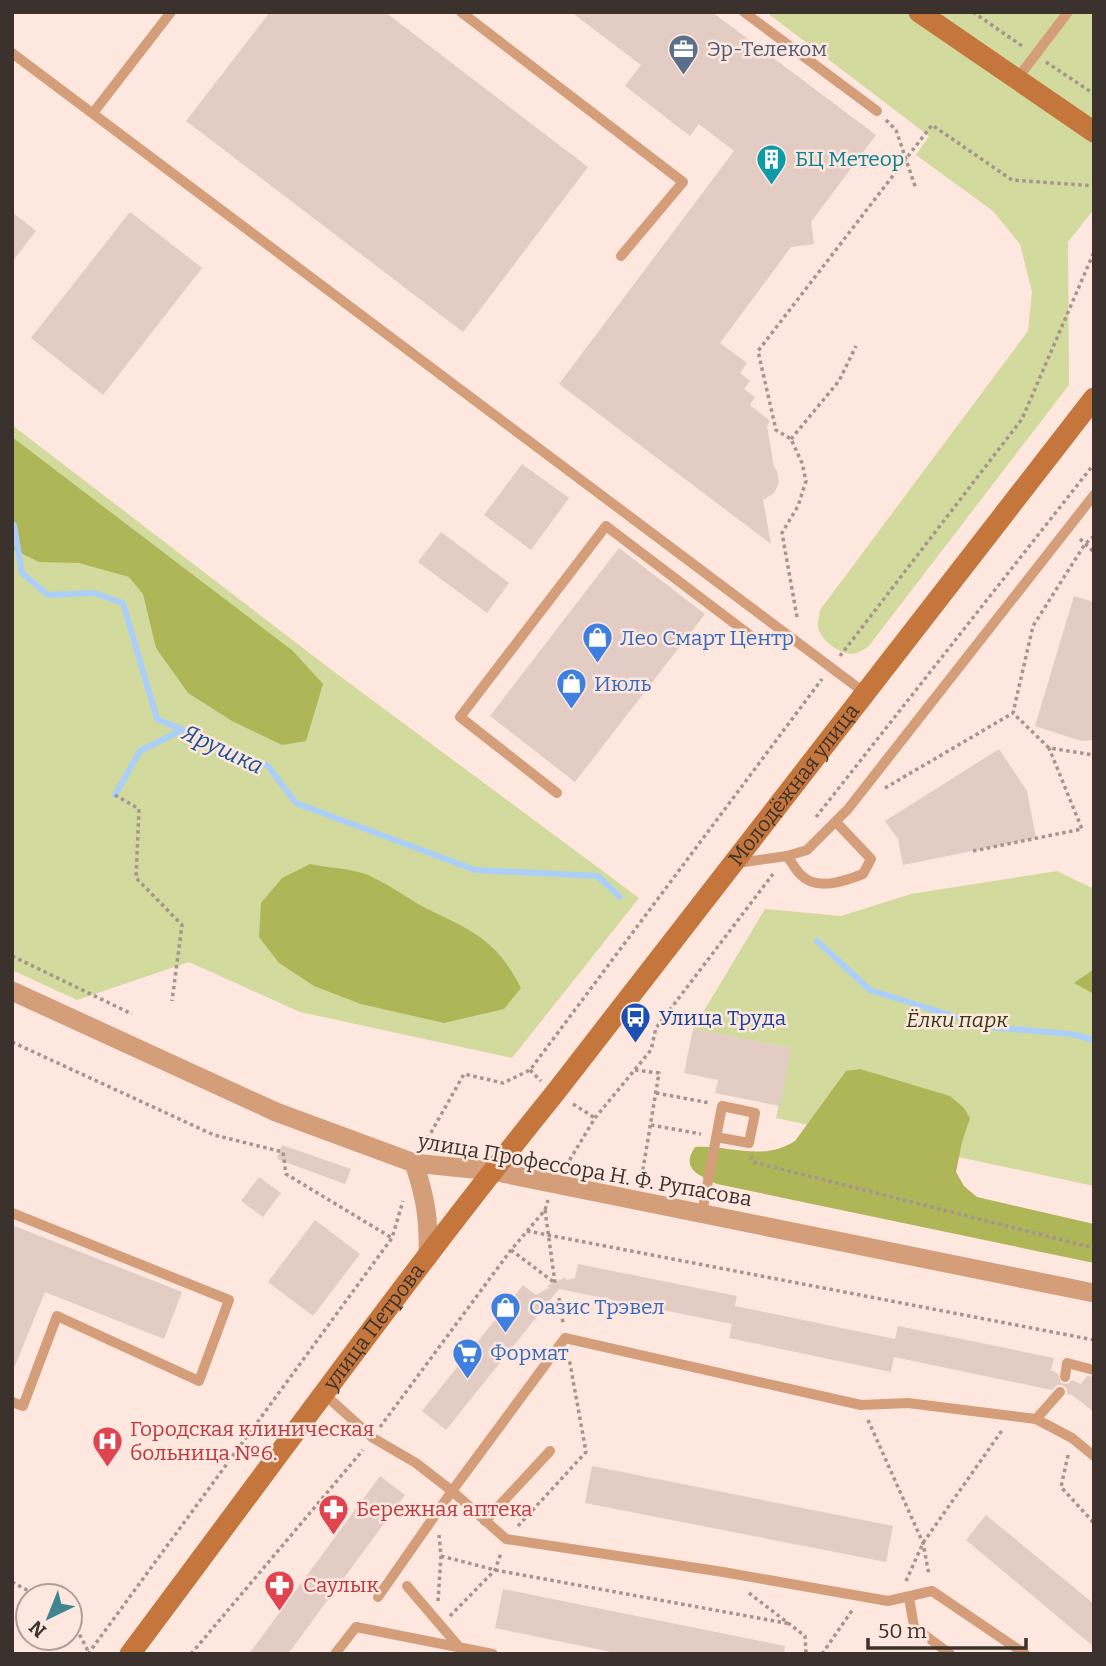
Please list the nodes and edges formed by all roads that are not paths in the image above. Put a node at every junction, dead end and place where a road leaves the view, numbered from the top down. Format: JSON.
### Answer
{"nodes":[{"id":1,"x":171,"y":12,"type":"edge"},
{"id":2,"x":461,"y":12,"type":"edge"},
{"id":3,"x":744,"y":12,"type":"edge"},
{"id":4,"x":919,"y":12,"type":"edge"},
{"id":5,"x":1068,"y":12,"type":"edge"},
{"id":6,"x":12,"y":53,"type":"edge"},
{"id":7,"x":1017,"y":80,"type":"junction"},
{"id":8,"x":877,"y":111,"type":"road end"},
{"id":9,"x":93,"y":113,"type":"junction"},
{"id":10,"x":1094,"y":132,"type":"edge"},
{"id":11,"x":621,"y":257,"type":"dead end"},
{"id":12,"x":1094,"y":398,"type":"edge"},
{"id":13,"x":1094,"y":495,"type":"edge"},
{"id":14,"x":751,"y":636,"type":"dead end"},
{"id":15,"x":865,"y":694,"type":"junction"},
{"id":16,"x":557,"y":793,"type":"dead end"},
{"id":17,"x":836,"y":822,"type":"junction"},
{"id":18,"x":787,"y":856,"type":"junction"},
{"id":19,"x":733,"y":863,"type":"junction"},
{"id":20,"x":12,"y":991,"type":"edge"},
{"id":21,"x":716,"y":1137,"type":"junction"},
{"id":22,"x":414,"y":1163,"type":"junction"},
{"id":23,"x":492,"y":1171,"type":"junction"},
{"id":24,"x":12,"y":1213,"type":"edge"},
{"id":25,"x":702,"y":1213,"type":"junction"},
{"id":26,"x":428,"y":1257,"type":"junction"},
{"id":27,"x":1094,"y":1293,"type":"edge"},
{"id":28,"x":1094,"y":1370,"type":"edge"},
{"id":29,"x":1065,"y":1377,"type":"dead end"},
{"id":30,"x":1060,"y":1392,"type":"dead end"},
{"id":31,"x":323,"y":1393,"type":"junction"},
{"id":32,"x":12,"y":1402,"type":"edge"},
{"id":33,"x":1036,"y":1419,"type":"junction"},
{"id":34,"x":550,"y":1451,"type":"dead end"},
{"id":35,"x":1094,"y":1456,"type":"edge"},
{"id":36,"x":452,"y":1491,"type":"junction"},
{"id":37,"x":485,"y":1521,"type":"junction"},
{"id":38,"x":407,"y":1586,"type":"dead end"},
{"id":39,"x":378,"y":1597,"type":"dead end"},
{"id":40,"x":904,"y":1598,"type":"junction"},
{"id":41,"x":460,"y":1647,"type":"junction"},
{"id":42,"x":130,"y":1654,"type":"edge"},
{"id":43,"x":335,"y":1654,"type":"edge"},
{"id":44,"x":493,"y":1654,"type":"edge"},
{"id":45,"x":950,"y":1654,"type":"edge"},
{"id":46,"x":1026,"y":1654,"type":"edge"}],
"edges":[{"from":1,"to":9,"type":"lane"},
{"from":2,"to":11,"type":"lane"},
{"from":3,"to":8,"type":"lane"},
{"from":4,"to":7,"type":"main road"},
{"from":5,"to":7,"type":"lane"},
{"from":6,"to":9,"type":"lane"},
{"from":7,"to":10,"type":"main road"},
{"from":9,"to":15,"type":"lane"},
{"from":12,"to":15,"type":"main road","name":"Молодёжная улица"},
{"from":13,"to":17,"type":"lane"},
{"from":14,"to":16,"type":"lane"},
{"from":15,"to":19,"type":"main road","name":"Молодёжная улица"},
{"from":17,"to":18,"type":"lane"},
{"from":17,"to":18,"type":"lane"},
{"from":18,"to":19,"type":"lane"},
{"from":19,"to":23,"type":"main road","name":"Молодёжная улица"},
{"from":20,"to":22,"type":"street","name":"улица Профессора Н. Ф. Рупасова"},
{"from":21,"to":21,"type":"lane"},
{"from":21,"to":25,"type":"lane"},
{"from":22,"to":23,"type":"street","name":"улица Профессора Н. Ф. Рупасова"},
{"from":22,"to":26,"type":"street"},
{"from":23,"to":25,"type":"street","name":"улица Профессора Н. Ф. Рупасова"},
{"from":23,"to":26,"type":"main road","name":"улица Петрова"},
{"from":24,"to":32,"type":"lane"},
{"from":25,"to":27,"type":"street","name":"улица Профессора Н. Ф. Рупасова"},
{"from":26,"to":31,"type":"main road","name":"улица Петрова"},
{"from":28,"to":29,"type":"lane"},
{"from":30,"to":33,"type":"lane"},
{"from":31,"to":36,"type":"lane"},
{"from":31,"to":42,"type":"main road","name":"улица Петрова"},
{"from":33,"to":35,"type":"lane"},
{"from":33,"to":36,"type":"lane"},
{"from":34,"to":37,"type":"lane"},
{"from":36,"to":37,"type":"lane"},
{"from":36,"to":39,"type":"lane"},
{"from":37,"to":40,"type":"lane"},
{"from":38,"to":41,"type":"lane"},
{"from":40,"to":45,"type":"lane"},
{"from":40,"to":46,"type":"lane"},
{"from":41,"to":43,"type":"lane"},
{"from":41,"to":44,"type":"lane"}]}
